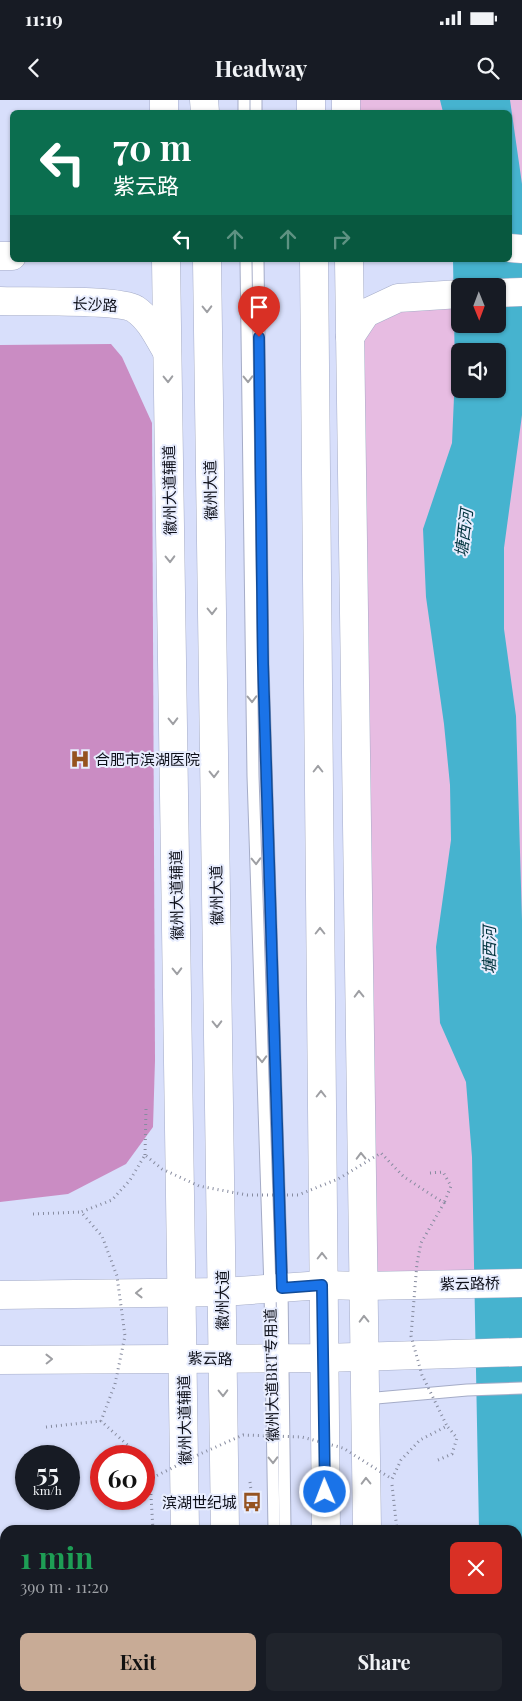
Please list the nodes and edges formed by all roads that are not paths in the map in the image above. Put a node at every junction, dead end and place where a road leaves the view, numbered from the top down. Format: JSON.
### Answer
{"nodes":[{"id":1,"x":166,"y":262,"type":"edge"},
{"id":2,"x":207,"y":262,"type":"edge"},
{"id":3,"x":246,"y":262,"type":"edge"},
{"id":4,"x":258,"y":262,"type":"edge"},
{"id":5,"x":314,"y":262,"type":"edge"},
{"id":6,"x":349,"y":262,"type":"edge"},
{"id":7,"x":522,"y":292,"type":"edge"},
{"id":8,"x":506,"y":293,"type":"edge"},
{"id":9,"x":449,"y":294,"type":"edge"},
{"id":10,"x":0,"y":301,"type":"edge"},
{"id":11,"x":350,"y":337,"type":"junction"},
{"id":12,"x":167,"y":352,"type":"junction"},
{"id":13,"x":522,"y":1282,"type":"edge"},
{"id":14,"x":322,"y":1285,"type":"junction"},
{"id":15,"x":363,"y":1286,"type":"junction"},
{"id":16,"x":276,"y":1288,"type":"junction"},
{"id":17,"x":223,"y":1292,"type":"junction"},
{"id":18,"x":182,"y":1293,"type":"junction"},
{"id":19,"x":0,"y":1295,"type":"edge"},
{"id":20,"x":522,"y":1352,"type":"edge"},
{"id":21,"x":365,"y":1356,"type":"junction"},
{"id":22,"x":183,"y":1358,"type":"junction"},
{"id":23,"x":277,"y":1358,"type":"junction"},
{"id":24,"x":323,"y":1358,"type":"junction"},
{"id":25,"x":222,"y":1359,"type":"junction"},
{"id":26,"x":0,"y":1360,"type":"edge"},
{"id":27,"x":522,"y":1388,"type":"edge"},
{"id":28,"x":365,"y":1399,"type":"junction"},
{"id":29,"x":185,"y":1525,"type":"edge"},
{"id":30,"x":225,"y":1525,"type":"edge"},
{"id":31,"x":274,"y":1525,"type":"edge"},
{"id":32,"x":285,"y":1525,"type":"edge"},
{"id":33,"x":326,"y":1525,"type":"edge"},
{"id":34,"x":367,"y":1525,"type":"edge"}],
"edges":[{"from":1,"to":12,"type":"main road","name":"徽州大道辅道"},
{"from":2,"to":17,"type":"main road","name":"徽州大道","one_way":true},
{"from":3,"to":16,"type":"lane","name":"徽州大道BRT专用道","one_way":true},
{"from":4,"to":16,"type":"lane","name":"徽州大道BRT专用道"},
{"from":14,"to":5,"type":"main road","one_way":true},
{"from":6,"to":11,"type":"main road"},
{"from":7,"to":8,"type":"main road"},
{"from":9,"to":11,"type":"main road"},
{"from":10,"to":12,"type":"main road","name":"长沙路"},
{"from":15,"to":11,"type":"main road","one_way":true},
{"from":12,"to":18,"type":"main road","name":"徽州大道辅道","one_way":true},
{"from":13,"to":15,"type":"main road","name":"紫云路桥"},
{"from":14,"to":15,"type":"main road"},
{"from":14,"to":16,"type":"main road"},
{"from":14,"to":24,"type":"main road"},
{"from":21,"to":15,"type":"main road","one_way":true},
{"from":16,"to":17,"type":"main road"},
{"from":16,"to":23,"type":"lane","name":"徽州大道BRT专用道"},
{"from":17,"to":18,"type":"main road"},
{"from":17,"to":25,"type":"main road","name":"徽州大道"},
{"from":18,"to":19,"type":"main road","one_way":true},
{"from":18,"to":22,"type":"main road","name":"徽州大道辅道"},
{"from":20,"to":21,"type":"main road","name":"紫云路"},
{"from":21,"to":24,"type":"main road","name":"紫云路"},
{"from":21,"to":28,"type":"main road"},
{"from":22,"to":25,"type":"main road","name":"紫云路"},
{"from":26,"to":22,"type":"main road","name":"紫云路","one_way":true},
{"from":22,"to":29,"type":"main road","name":"徽州大道辅道"},
{"from":23,"to":24,"type":"main road","name":"紫云路"},
{"from":23,"to":25,"type":"main road","name":"紫云路"},
{"from":23,"to":31,"type":"lane","name":"徽州大道BRT专用道","one_way":true},
{"from":23,"to":32,"type":"lane","name":"徽州大道BRT专用道"},
{"from":24,"to":33,"type":"main road"},
{"from":25,"to":30,"type":"main road","name":"徽州大道","one_way":true},
{"from":27,"to":28,"type":"lane"},
{"from":34,"to":28,"type":"main road","one_way":true}]}
